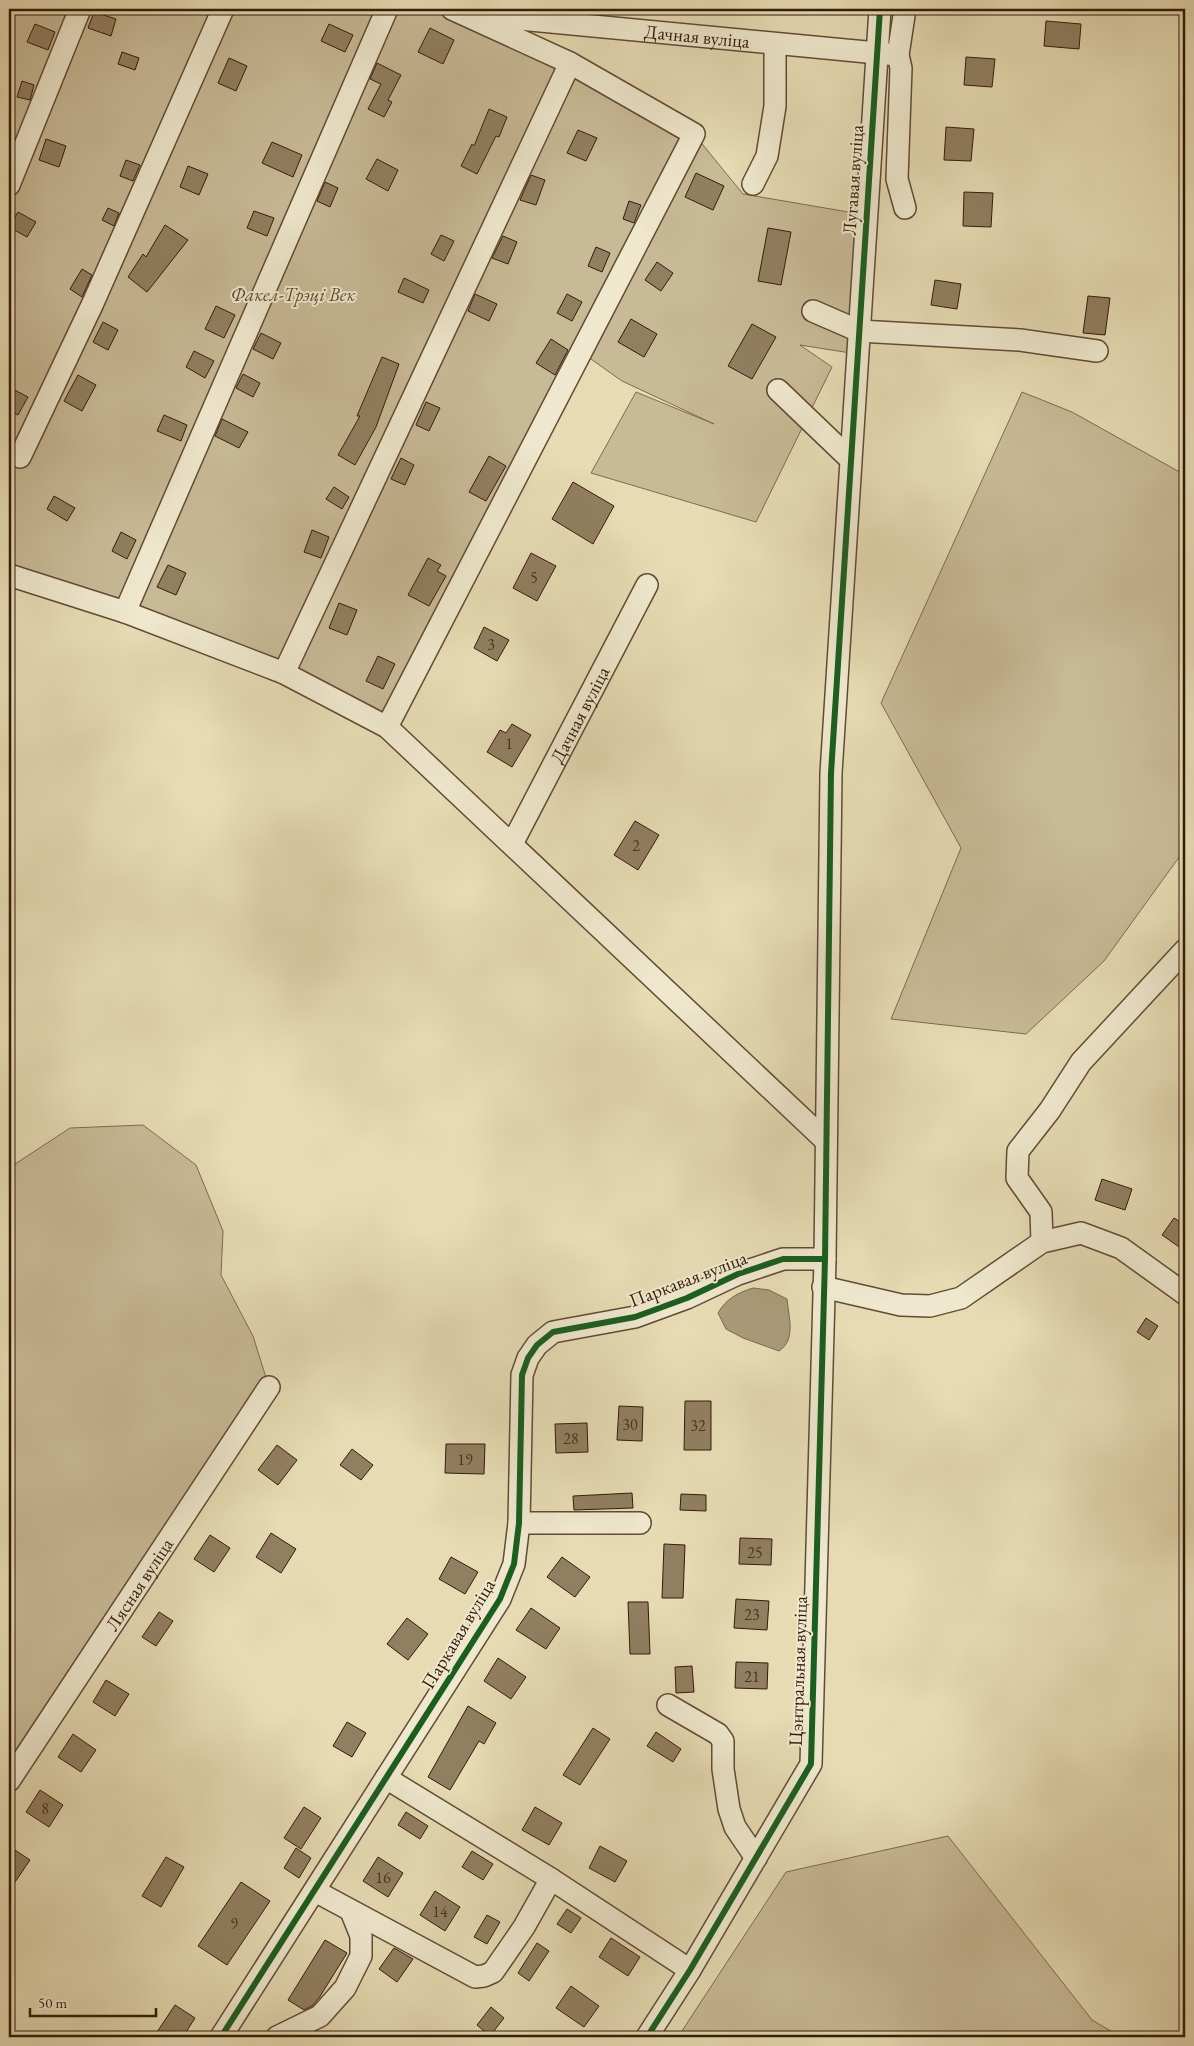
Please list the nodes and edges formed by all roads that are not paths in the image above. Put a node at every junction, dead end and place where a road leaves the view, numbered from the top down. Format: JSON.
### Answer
{"nodes":[{"id":1,"x":80,"y":9,"type":"edge"},
{"id":2,"x":223,"y":9,"type":"edge"},
{"id":3,"x":387,"y":9,"type":"edge"},
{"id":4,"x":452,"y":9,"type":"edge"},
{"id":5,"x":490,"y":9,"type":"edge"},
{"id":6,"x":880,"y":9,"type":"edge"},
{"id":7,"x":905,"y":9,"type":"edge"},
{"id":8,"x":775,"y":44,"type":"junction"},
{"id":9,"x":887,"y":54,"type":"junction"},
{"id":10,"x":570,"y":63,"type":"junction"},
{"id":11,"x":753,"y":184,"type":"dead end"},
{"id":12,"x":9,"y":185,"type":"edge"},
{"id":13,"x":905,"y":208,"type":"dead end"},
{"id":14,"x":813,"y":311,"type":"dead end"},
{"id":15,"x":859,"y":331,"type":"junction"},
{"id":16,"x":1097,"y":351,"type":"dead end"},
{"id":17,"x":778,"y":390,"type":"dead end"},
{"id":18,"x":9,"y":452,"type":"edge"},
{"id":19,"x":850,"y":458,"type":"junction"},
{"id":20,"x":9,"y":575,"type":"edge"},
{"id":21,"x":647,"y":585,"type":"dead end"},
{"id":22,"x":125,"y":612,"type":"junction"},
{"id":23,"x":284,"y":673,"type":"junction"},
{"id":24,"x":387,"y":727,"type":"junction"},
{"id":25,"x":512,"y":844,"type":"junction"},
{"id":26,"x":1185,"y":950,"type":"edge"},
{"id":27,"x":825,"y":1140,"type":"junction"},
{"id":28,"x":1042,"y":1242,"type":"junction"},
{"id":29,"x":824,"y":1259,"type":"junction"},
{"id":30,"x":823,"y":1287,"type":"junction"},
{"id":31,"x":1185,"y":1294,"type":"edge"},
{"id":32,"x":269,"y":1387,"type":"dead end"},
{"id":33,"x":519,"y":1523,"type":"junction"},
{"id":34,"x":640,"y":1523,"type":"dead end"},
{"id":35,"x":668,"y":1705,"type":"dead end"},
{"id":36,"x":386,"y":1778,"type":"junction"},
{"id":37,"x":9,"y":1781,"type":"edge"},
{"id":38,"x":756,"y":1858,"type":"junction"},
{"id":39,"x":551,"y":1879,"type":"junction"},
{"id":40,"x":315,"y":1891,"type":"junction"},
{"id":41,"x":351,"y":1911,"type":"junction"},
{"id":42,"x":690,"y":1970,"type":"junction"},
{"id":43,"x":221,"y":2037,"type":"edge"},
{"id":44,"x":278,"y":2037,"type":"edge"},
{"id":45,"x":647,"y":2037,"type":"edge"}],
"edges":[{"from":1,"to":12,"type":"street"},
{"from":2,"to":18,"type":"street"},
{"from":3,"to":22,"type":"street"},
{"from":4,"to":10,"type":"street"},
{"from":5,"to":8,"type":"street","name":"Дачная вуліца"},
{"from":6,"to":9,"type":"street","name":"Лугавая вуліца"},
{"from":7,"to":9,"type":"street"},
{"from":8,"to":9,"type":"street","name":"Дачная вуліца"},
{"from":8,"to":11,"type":"street"},
{"from":9,"to":13,"type":"street"},
{"from":9,"to":15,"type":"street","name":"Лугавая вуліца"},
{"from":10,"to":23,"type":"street"},
{"from":10,"to":24,"type":"street"},
{"from":14,"to":15,"type":"street"},
{"from":15,"to":16,"type":"street"},
{"from":15,"to":19,"type":"street","name":"Лугавая вуліца"},
{"from":17,"to":19,"type":"street"},
{"from":19,"to":27,"type":"street","name":"Лугавая вуліца"},
{"from":20,"to":22,"type":"street"},
{"from":21,"to":25,"type":"street","name":"Дачная вуліца"},
{"from":22,"to":23,"type":"street"},
{"from":23,"to":24,"type":"street"},
{"from":24,"to":25,"type":"street"},
{"from":25,"to":27,"type":"street"},
{"from":26,"to":28,"type":"street"},
{"from":27,"to":29,"type":"street","name":"Цэнтральная вуліца"},
{"from":28,"to":30,"type":"street"},
{"from":28,"to":31,"type":"street"},
{"from":29,"to":30,"type":"street","name":"Цэнтральная вуліца"},
{"from":29,"to":33,"type":"street","name":"Паркавая вуліца"},
{"from":30,"to":38,"type":"street","name":"Цэнтральная вуліца"},
{"from":32,"to":37,"type":"street","name":"Лясная вуліца"},
{"from":33,"to":34,"type":"street"},
{"from":33,"to":36,"type":"street","name":"Паркавая вуліца"},
{"from":35,"to":38,"type":"street"},
{"from":36,"to":39,"type":"street"},
{"from":36,"to":40,"type":"street","name":"Паркавая вуліца"},
{"from":38,"to":42,"type":"street","name":"Цэнтральная вуліца"},
{"from":39,"to":41,"type":"street"},
{"from":39,"to":42,"type":"street"},
{"from":40,"to":41,"type":"street"},
{"from":40,"to":43,"type":"street","name":"Паркавая вуліца"},
{"from":41,"to":44,"type":"street"},
{"from":42,"to":45,"type":"street","name":"Цэнтральная вуліца"}]}
